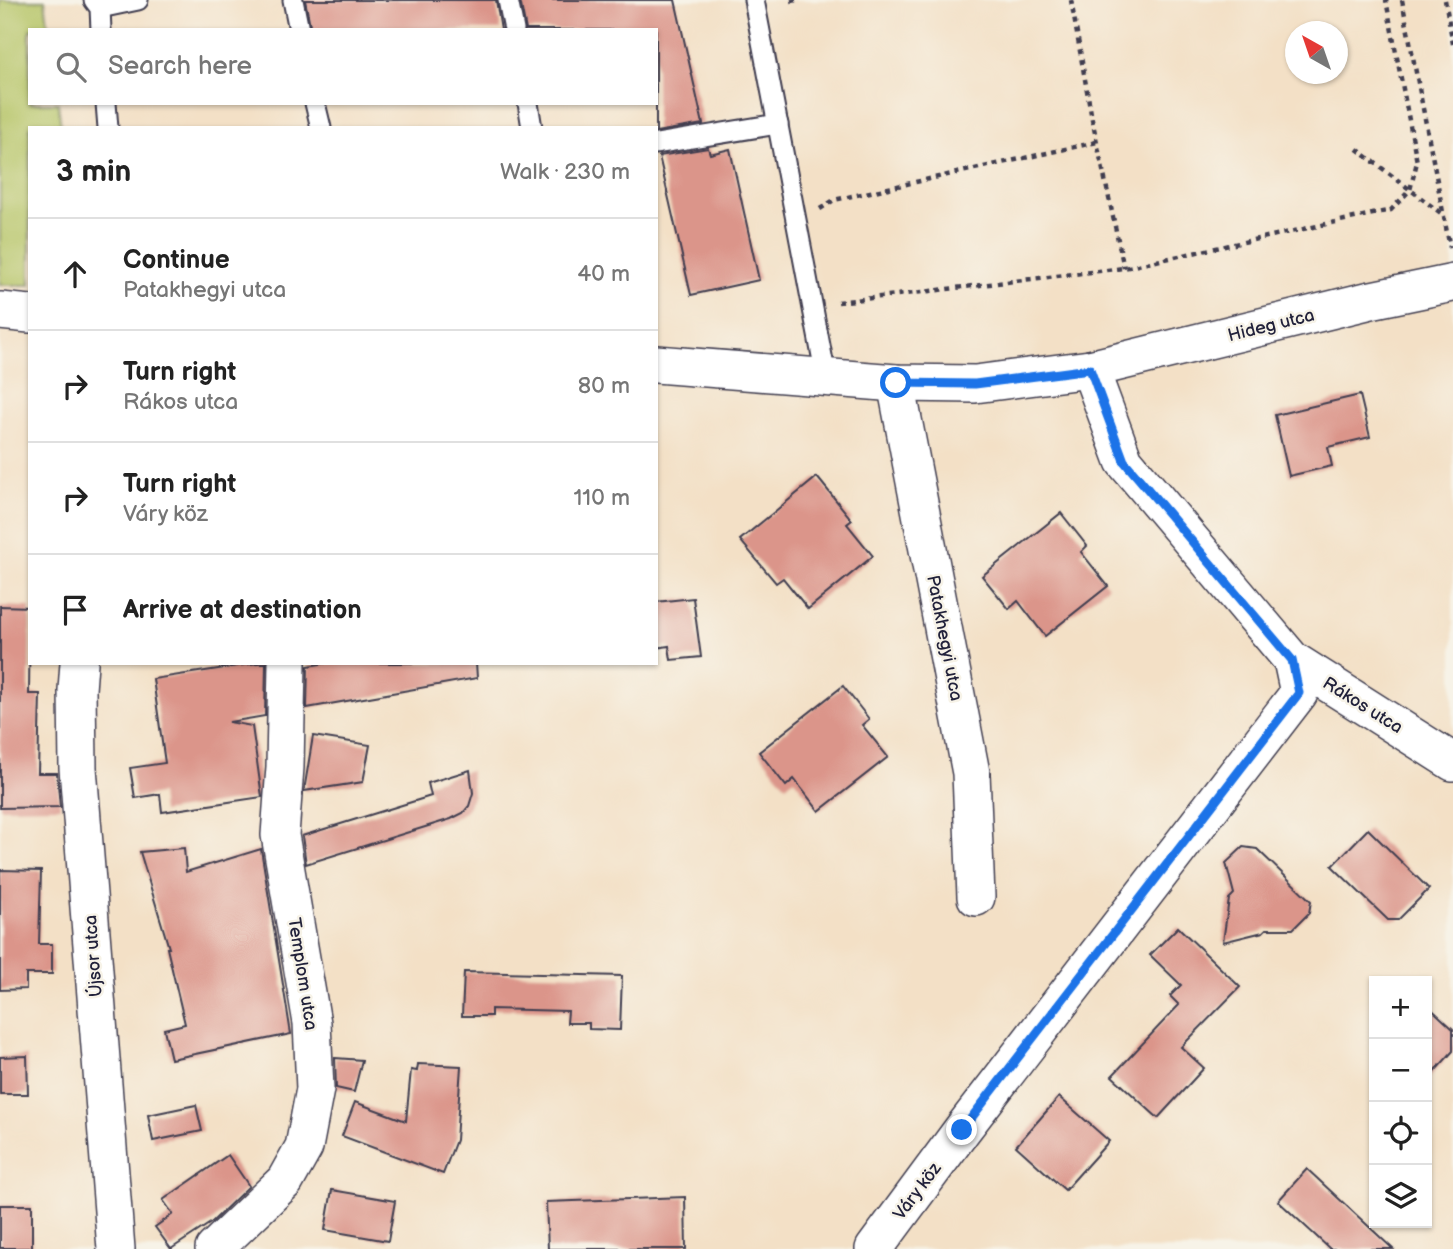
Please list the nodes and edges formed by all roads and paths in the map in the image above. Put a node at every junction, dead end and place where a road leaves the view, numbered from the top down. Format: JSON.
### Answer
{"nodes":[{"id":1,"x":138,"y":0,"type":"edge"},
{"id":2,"x":293,"y":0,"type":"edge"},
{"id":3,"x":508,"y":0,"type":"edge"},
{"id":4,"x":754,"y":0,"type":"edge"},
{"id":5,"x":1071,"y":0,"type":"edge"},
{"id":6,"x":1385,"y":0,"type":"edge"},
{"id":7,"x":1402,"y":0,"type":"edge"},
{"id":8,"x":1445,"y":0,"type":"edge"},
{"id":9,"x":97,"y":4,"type":"edge"},
{"id":10,"x":101,"y":28,"type":"edge"},
{"id":11,"x":299,"y":28,"type":"edge"},
{"id":12,"x":514,"y":28,"type":"edge"},
{"id":13,"x":1453,"y":44,"type":"edge"},
{"id":14,"x":106,"y":105,"type":"edge"},
{"id":15,"x":315,"y":105,"type":"edge"},
{"id":16,"x":528,"y":105,"type":"edge"},
{"id":17,"x":778,"y":124,"type":"junction"},
{"id":18,"x":108,"y":126,"type":"edge"},
{"id":19,"x":321,"y":126,"type":"edge"},
{"id":20,"x":533,"y":126,"type":"edge"},
{"id":21,"x":1097,"y":142,"type":"junction"},
{"id":22,"x":658,"y":144,"type":"edge"},
{"id":23,"x":1357,"y":149,"type":"dead end"},
{"id":24,"x":1410,"y":190,"type":"junction"},
{"id":25,"x":1443,"y":215,"type":"junction"},
{"id":26,"x":797,"y":225,"type":"junction"},
{"id":27,"x":1453,"y":259,"type":"edge"},
{"id":28,"x":1124,"y":268,"type":"junction"},
{"id":29,"x":1453,"y":283,"type":"edge"},
{"id":30,"x":812,"y":305,"type":"junction"},
{"id":31,"x":0,"y":311,"type":"edge"},
{"id":32,"x":28,"y":314,"type":"edge"},
{"id":33,"x":658,"y":364,"type":"edge"},
{"id":34,"x":1090,"y":369,"type":"junction"},
{"id":35,"x":826,"y":377,"type":"junction"},
{"id":36,"x":896,"y":383,"type":"junction"},
{"id":37,"x":1292,"y":660,"type":"junction"},
{"id":38,"x":79,"y":665,"type":"edge"},
{"id":39,"x":287,"y":665,"type":"edge"},
{"id":40,"x":1453,"y":762,"type":"edge"},
{"id":41,"x":976,"y":897,"type":"dead end"},
{"id":42,"x":116,"y":1249,"type":"edge"},
{"id":43,"x":214,"y":1249,"type":"edge"},
{"id":44,"x":874,"y":1249,"type":"edge"}],
"edges":[{"from":1,"to":9,"type":"lane"},
{"from":2,"to":11,"type":"lane"},
{"from":3,"to":12,"type":"lane"},
{"from":4,"to":17,"type":"lane"},
{"from":5,"to":21,"type":"path"},
{"from":6,"to":24,"type":"path"},
{"from":7,"to":25,"type":"path"},
{"from":8,"to":13,"type":"path"},
{"from":9,"to":10,"type":"lane"},
{"from":14,"to":18,"type":"lane"},
{"from":15,"to":19,"type":"lane"},
{"from":16,"to":20,"type":"lane"},
{"from":17,"to":22,"type":"lane"},
{"from":17,"to":26,"type":"lane"},
{"from":21,"to":26,"type":"path"},
{"from":21,"to":28,"type":"path"},
{"from":23,"to":24,"type":"path"},
{"from":24,"to":25,"type":"path"},
{"from":24,"to":28,"type":"path"},
{"from":25,"to":27,"type":"path"},
{"from":26,"to":30,"type":"lane"},
{"from":28,"to":30,"type":"path"},
{"from":29,"to":34,"type":"street","name":"Hideg utca"},
{"from":30,"to":35,"type":"lane"},
{"from":31,"to":32,"type":"street"},
{"from":33,"to":35,"type":"street"},
{"from":34,"to":36,"type":"street"},
{"from":34,"to":37,"type":"street","name":"Rákos utca"},
{"from":35,"to":36,"type":"street"},
{"from":36,"to":41,"type":"street","name":"Patakhegyi utca"},
{"from":37,"to":40,"type":"street","name":"Rákos utca"},
{"from":37,"to":44,"type":"street","name":"Váry köz"},
{"from":38,"to":42,"type":"street","name":"Újsor utca"},
{"from":39,"to":43,"type":"street","name":"Templom utca"}]}
